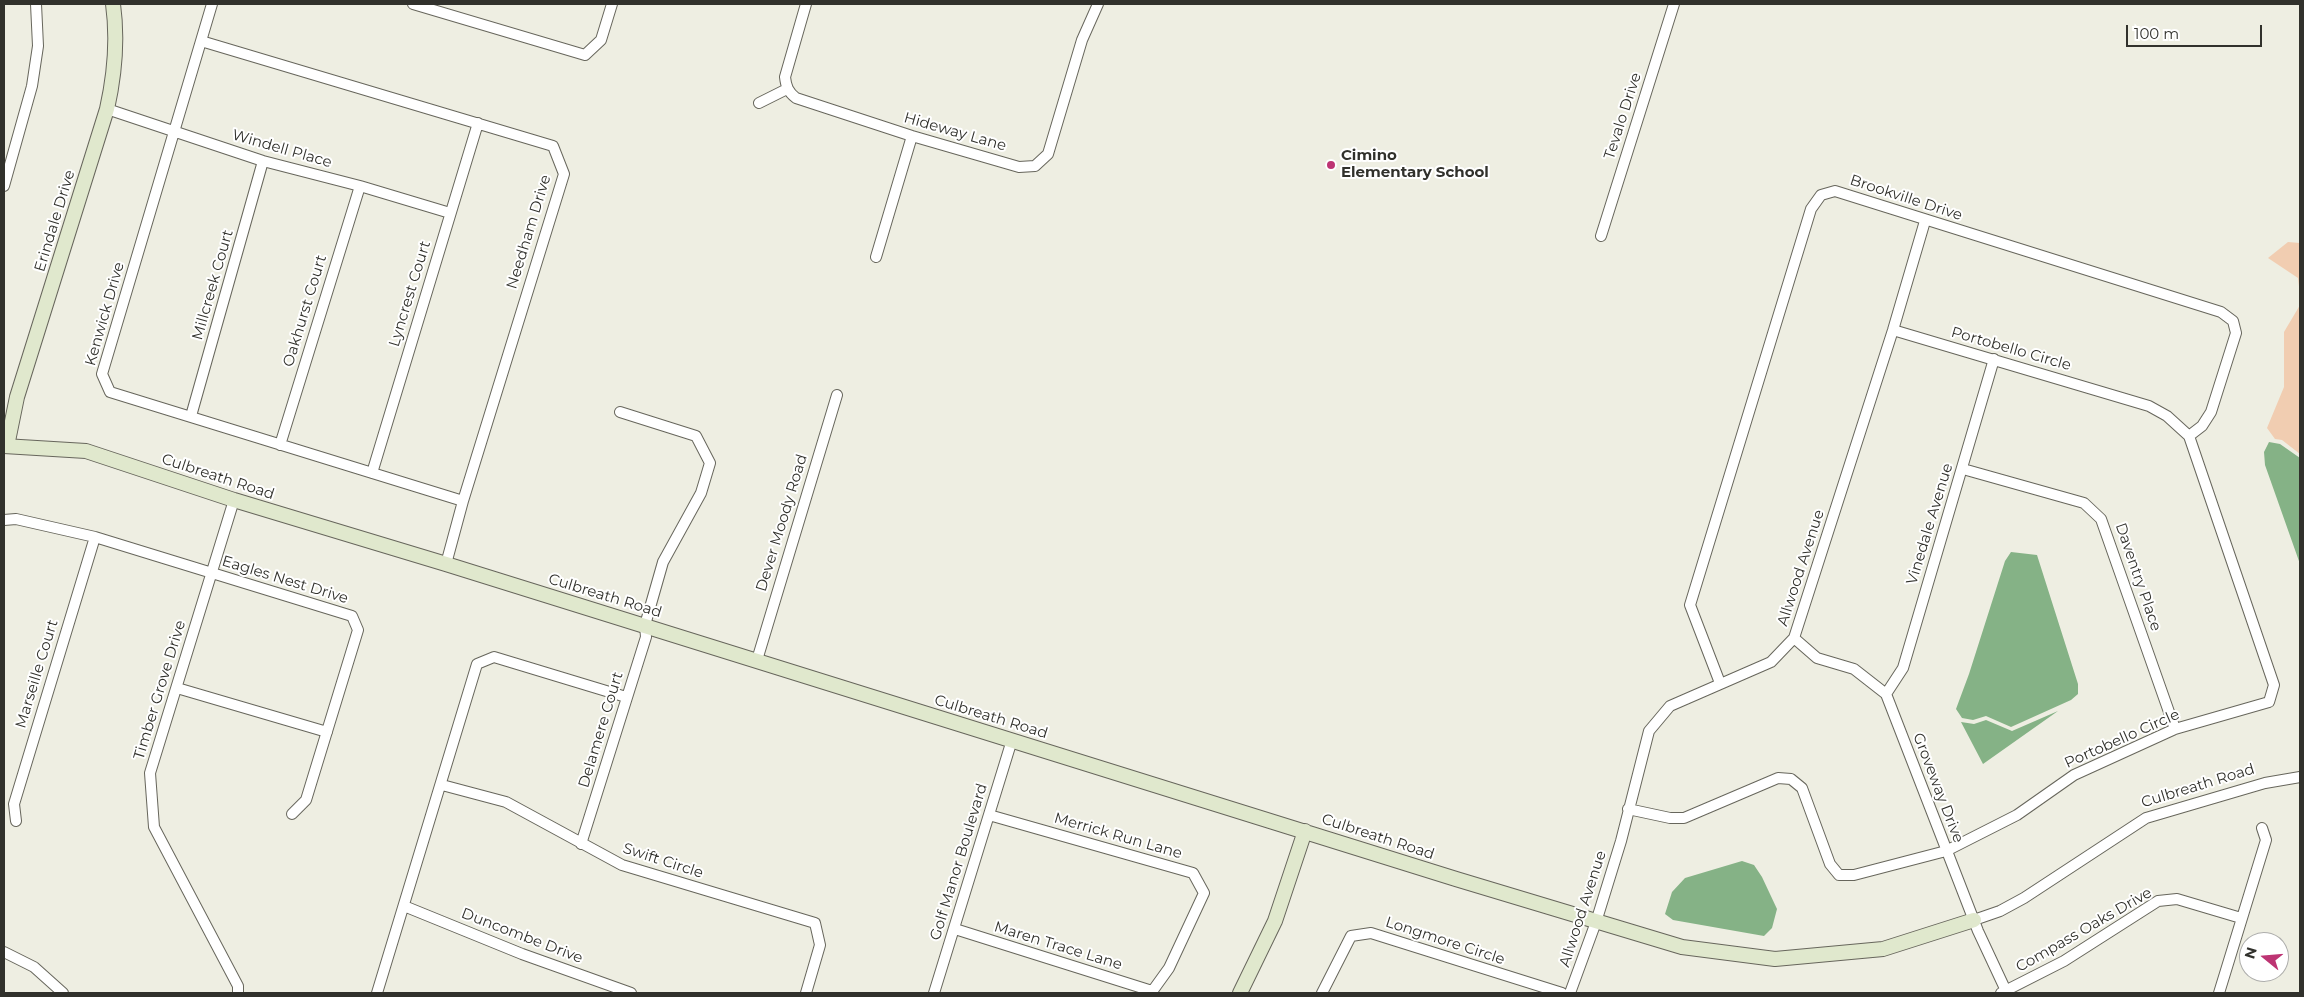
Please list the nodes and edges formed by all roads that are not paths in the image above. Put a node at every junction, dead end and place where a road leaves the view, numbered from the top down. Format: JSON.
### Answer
{"nodes":[{"id":1,"x":36,"y":4,"type":"edge"},
{"id":2,"x":113,"y":4,"type":"edge"},
{"id":3,"x":212,"y":4,"type":"edge"},
{"id":4,"x":413,"y":4,"type":"edge"},
{"id":5,"x":612,"y":4,"type":"edge"},
{"id":6,"x":806,"y":4,"type":"edge"},
{"id":7,"x":1098,"y":4,"type":"edge"},
{"id":8,"x":1674,"y":4,"type":"edge"},
{"id":9,"x":201,"y":41,"type":"junction"},
{"id":10,"x":787,"y":89,"type":"junction"},
{"id":11,"x":759,"y":103,"type":"dead end"},
{"id":12,"x":107,"y":109,"type":"junction"},
{"id":13,"x":478,"y":123,"type":"junction"},
{"id":14,"x":173,"y":132,"type":"junction"},
{"id":15,"x":912,"y":136,"type":"junction"},
{"id":16,"x":263,"y":161,"type":"junction"},
{"id":17,"x":4,"y":186,"type":"edge"},
{"id":18,"x":360,"y":186,"type":"junction"},
{"id":19,"x":450,"y":213,"type":"junction"},
{"id":20,"x":1925,"y":221,"type":"junction"},
{"id":21,"x":1601,"y":236,"type":"dead end"},
{"id":22,"x":876,"y":257,"type":"dead end"},
{"id":23,"x":1893,"y":330,"type":"junction"},
{"id":24,"x":1994,"y":359,"type":"junction"},
{"id":25,"x":837,"y":395,"type":"dead end"},
{"id":26,"x":620,"y":412,"type":"dead end"},
{"id":27,"x":191,"y":416,"type":"junction"},
{"id":28,"x":2189,"y":436,"type":"junction"},
{"id":29,"x":280,"y":445,"type":"junction"},
{"id":30,"x":5,"y":446,"type":"edge"},
{"id":31,"x":1963,"y":469,"type":"junction"},
{"id":32,"x":372,"y":473,"type":"junction"},
{"id":33,"x":234,"y":500,"type":"junction"},
{"id":34,"x":463,"y":501,"type":"junction"},
{"id":35,"x":4,"y":520,"type":"edge"},
{"id":36,"x":95,"y":536,"type":"junction"},
{"id":37,"x":446,"y":564,"type":"junction"},
{"id":38,"x":211,"y":573,"type":"junction"},
{"id":39,"x":645,"y":626,"type":"junction"},
{"id":40,"x":1794,"y":638,"type":"junction"},
{"id":41,"x":757,"y":660,"type":"junction"},
{"id":42,"x":1720,"y":683,"type":"junction"},
{"id":43,"x":177,"y":688,"type":"junction"},
{"id":44,"x":1886,"y":694,"type":"junction"},
{"id":45,"x":626,"y":698,"type":"junction"},
{"id":46,"x":2175,"y":729,"type":"junction"},
{"id":47,"x":327,"y":732,"type":"junction"},
{"id":48,"x":1012,"y":740,"type":"junction"},
{"id":49,"x":2300,"y":777,"type":"edge"},
{"id":50,"x":442,"y":785,"type":"junction"},
{"id":51,"x":1628,"y":809,"type":"junction"},
{"id":52,"x":292,"y":814,"type":"dead end"},
{"id":53,"x":989,"y":815,"type":"junction"},
{"id":54,"x":16,"y":821,"type":"dead end"},
{"id":55,"x":2262,"y":828,"type":"dead end"},
{"id":56,"x":1304,"y":831,"type":"junction"},
{"id":57,"x":581,"y":844,"type":"junction"},
{"id":58,"x":1946,"y":850,"type":"junction"},
{"id":59,"x":404,"y":906,"type":"junction"},
{"id":60,"x":2241,"y":918,"type":"junction"},
{"id":61,"x":1974,"y":920,"type":"junction"},
{"id":62,"x":1596,"y":922,"type":"junction"},
{"id":63,"x":954,"y":929,"type":"junction"},
{"id":64,"x":4,"y":952,"type":"edge"},
{"id":65,"x":1151,"y":992,"type":"edge"},
{"id":66,"x":63,"y":993,"type":"edge"},
{"id":67,"x":238,"y":993,"type":"edge"},
{"id":68,"x":377,"y":993,"type":"edge"},
{"id":69,"x":631,"y":993,"type":"edge"},
{"id":70,"x":806,"y":993,"type":"edge"},
{"id":71,"x":934,"y":993,"type":"edge"},
{"id":72,"x":1240,"y":993,"type":"edge"},
{"id":73,"x":1322,"y":993,"type":"edge"},
{"id":74,"x":1562,"y":993,"type":"edge"},
{"id":75,"x":1570,"y":993,"type":"edge"},
{"id":76,"x":2005,"y":993,"type":"edge"},
{"id":77,"x":2219,"y":993,"type":"edge"}],
"edges":[{"from":1,"to":17,"type":"street"},
{"from":2,"to":12,"type":"street","name":"Erindale Drive"},
{"from":3,"to":9,"type":"street","name":"Kenwick Drive"},
{"from":4,"to":5,"type":"street"},
{"from":6,"to":10,"type":"street"},
{"from":7,"to":15,"type":"street","name":"Hideway Lane"},
{"from":8,"to":21,"type":"street","name":"Tevalo Drive"},
{"from":9,"to":13,"type":"street","name":"Needham Drive"},
{"from":9,"to":14,"type":"street","name":"Kenwick Drive"},
{"from":10,"to":11,"type":"street"},
{"from":10,"to":15,"type":"street","name":"Hideway Lane"},
{"from":12,"to":14,"type":"street","name":"Windell Place"},
{"from":12,"to":30,"type":"street","name":"Erindale Drive"},
{"from":13,"to":19,"type":"street","name":"Lyncrest Court"},
{"from":13,"to":34,"type":"street","name":"Needham Drive"},
{"from":14,"to":16,"type":"street","name":"Windell Place"},
{"from":14,"to":27,"type":"street","name":"Kenwick Drive"},
{"from":15,"to":22,"type":"street"},
{"from":16,"to":18,"type":"street","name":"Windell Place"},
{"from":16,"to":27,"type":"street","name":"Millcreek Court"},
{"from":18,"to":19,"type":"street","name":"Windell Place"},
{"from":18,"to":29,"type":"street","name":"Oakhurst Court"},
{"from":19,"to":32,"type":"street","name":"Lyncrest Court"},
{"from":20,"to":23,"type":"street","name":"Allwood Avenue"},
{"from":20,"to":28,"type":"street","name":"Brookville Drive"},
{"from":20,"to":42,"type":"street","name":"Brookville Drive"},
{"from":23,"to":24,"type":"street","name":"Portobello Circle"},
{"from":23,"to":40,"type":"street","name":"Allwood Avenue"},
{"from":24,"to":28,"type":"street","name":"Portobello Circle"},
{"from":24,"to":31,"type":"street","name":"Vinedale Avenue"},
{"from":25,"to":41,"type":"street","name":"Dever Moody Road"},
{"from":26,"to":39,"type":"street","name":"Delamere Court"},
{"from":27,"to":29,"type":"street","name":"Kenwick Drive"},
{"from":28,"to":46,"type":"street","name":"Portobello Circle"},
{"from":29,"to":32,"type":"street","name":"Kenwick Drive"},
{"from":30,"to":33,"type":"street","name":"Culbreath Road"},
{"from":31,"to":44,"type":"street","name":"Vinedale Avenue"},
{"from":31,"to":46,"type":"street","name":"Daventry Place"},
{"from":32,"to":34,"type":"street","name":"Kenwick Drive"},
{"from":33,"to":37,"type":"street","name":"Culbreath Road"},
{"from":33,"to":38,"type":"street","name":"Timber Grove Drive"},
{"from":34,"to":37,"type":"street","name":"Needham Drive"},
{"from":35,"to":36,"type":"street","name":"Eagles Nest Drive"},
{"from":36,"to":38,"type":"street","name":"Eagles Nest Drive"},
{"from":36,"to":54,"type":"street","name":"Marseille Court"},
{"from":37,"to":39,"type":"street","name":"Culbreath Road"},
{"from":38,"to":43,"type":"street","name":"Timber Grove Drive"},
{"from":38,"to":47,"type":"street","name":"Eagles Nest Drive"},
{"from":39,"to":41,"type":"street","name":"Culbreath Road"},
{"from":39,"to":45,"type":"street","name":"Delamere Court"},
{"from":40,"to":42,"type":"street","name":"Allwood Avenue"},
{"from":40,"to":44,"type":"street"},
{"from":41,"to":48,"type":"street","name":"Culbreath Road"},
{"from":42,"to":51,"type":"street","name":"Allwood Avenue"},
{"from":43,"to":47,"type":"street"},
{"from":43,"to":67,"type":"street","name":"Timber Grove Drive"},
{"from":44,"to":58,"type":"street","name":"Groveway Drive"},
{"from":45,"to":50,"type":"street"},
{"from":45,"to":57,"type":"street","name":"Delamere Court"},
{"from":46,"to":58,"type":"street","name":"Portobello Circle"},
{"from":47,"to":52,"type":"street","name":"Eagles Nest Drive"},
{"from":48,"to":53,"type":"street","name":"Golf Manor Boulevard"},
{"from":48,"to":56,"type":"street","name":"Culbreath Road"},
{"from":49,"to":61,"type":"street","name":"Culbreath Road"},
{"from":50,"to":57,"type":"street","name":"Swift Circle"},
{"from":50,"to":59,"type":"street"},
{"from":51,"to":58,"type":"street","name":"Portobello Circle"},
{"from":51,"to":62,"type":"street","name":"Allwood Avenue"},
{"from":53,"to":63,"type":"street","name":"Golf Manor Boulevard"},
{"from":53,"to":65,"type":"street","name":"Merrick Run Lane"},
{"from":55,"to":60,"type":"street"},
{"from":56,"to":62,"type":"street","name":"Culbreath Road"},
{"from":56,"to":72,"type":"street"},
{"from":57,"to":70,"type":"street","name":"Swift Circle"},
{"from":58,"to":61,"type":"street","name":"Groveway Drive"},
{"from":59,"to":68,"type":"street"},
{"from":59,"to":69,"type":"street","name":"Duncombe Drive"},
{"from":60,"to":76,"type":"street","name":"Compass Oaks Drive"},
{"from":60,"to":77,"type":"street"},
{"from":61,"to":62,"type":"street","name":"Culbreath Road"},
{"from":61,"to":76,"type":"street","name":"Groveway Drive"},
{"from":62,"to":75,"type":"street","name":"Allwood Avenue"},
{"from":63,"to":65,"type":"street","name":"Maren Trace Lane"},
{"from":63,"to":71,"type":"street","name":"Golf Manor Boulevard"},
{"from":64,"to":66,"type":"street"},
{"from":73,"to":74,"type":"street","name":"Longmore Circle"}]}
